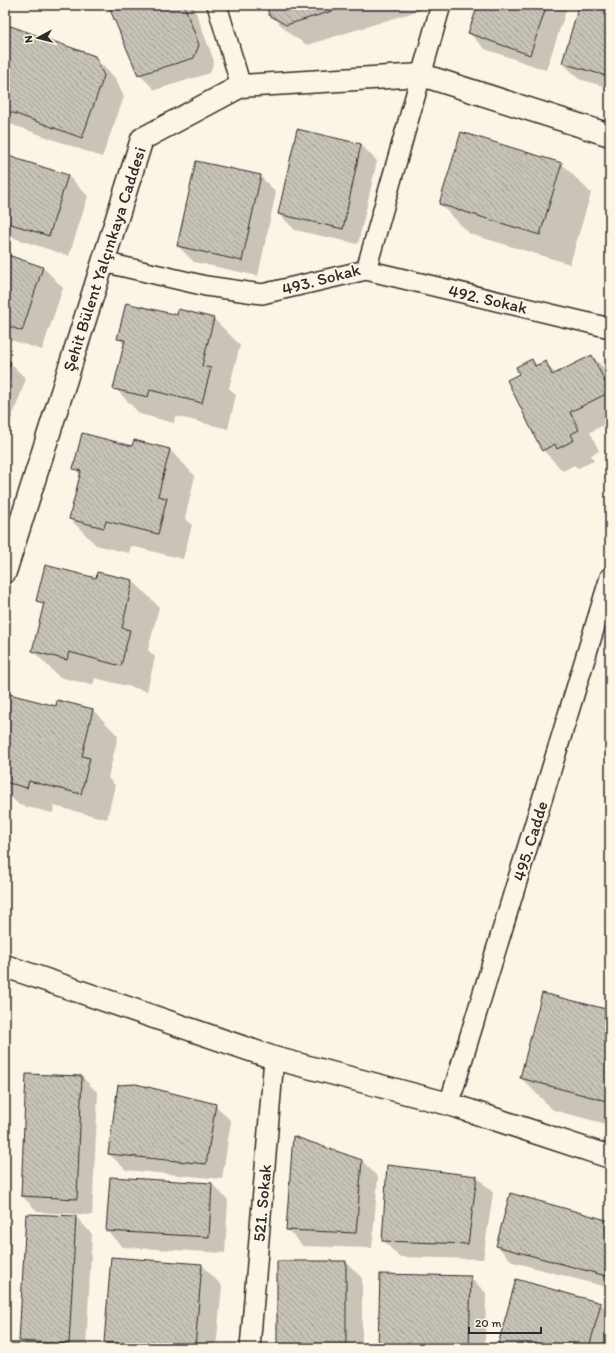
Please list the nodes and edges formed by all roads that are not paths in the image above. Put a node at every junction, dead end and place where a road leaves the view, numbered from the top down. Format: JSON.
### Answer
{"nodes":[{"id":1,"x":217,"y":5,"type":"edge"},
{"id":2,"x":441,"y":5,"type":"edge"},
{"id":3,"x":422,"y":75,"type":"junction"},
{"id":4,"x":241,"y":86,"type":"junction"},
{"id":5,"x":610,"y":136,"type":"edge"},
{"id":6,"x":103,"y":262,"type":"junction"},
{"id":7,"x":366,"y":270,"type":"junction"},
{"id":8,"x":610,"y":328,"type":"edge"},
{"id":9,"x":5,"y":572,"type":"edge"},
{"id":10,"x":610,"y":577,"type":"edge"},
{"id":11,"x":5,"y":966,"type":"edge"},
{"id":12,"x":274,"y":1058,"type":"junction"},
{"id":13,"x":449,"y":1104,"type":"junction"},
{"id":14,"x":610,"y":1157,"type":"edge"},
{"id":15,"x":250,"y":1348,"type":"edge"}],
"edges":[{"from":1,"to":4,"type":"street"},
{"from":2,"to":3,"type":"street","name":"493. Sokak"},
{"from":3,"to":4,"type":"street","name":"Şehit Bülent Yalçınkaya Caddesi"},
{"from":3,"to":5,"type":"street","name":"Şehit Bülent Yalçınkaya Caddesi"},
{"from":3,"to":7,"type":"street","name":"493. Sokak"},
{"from":4,"to":6,"type":"street","name":"Şehit Bülent Yalçınkaya Caddesi"},
{"from":6,"to":7,"type":"street","name":"493. Sokak"},
{"from":6,"to":9,"type":"street","name":"Şehit Bülent Yalçınkaya Caddesi"},
{"from":7,"to":8,"type":"street","name":"492. Sokak"},
{"from":10,"to":13,"type":"street","name":"495. Cadde"},
{"from":11,"to":12,"type":"street"},
{"from":12,"to":13,"type":"street"},
{"from":12,"to":15,"type":"street","name":"521. Sokak"},
{"from":13,"to":14,"type":"street"}]}
